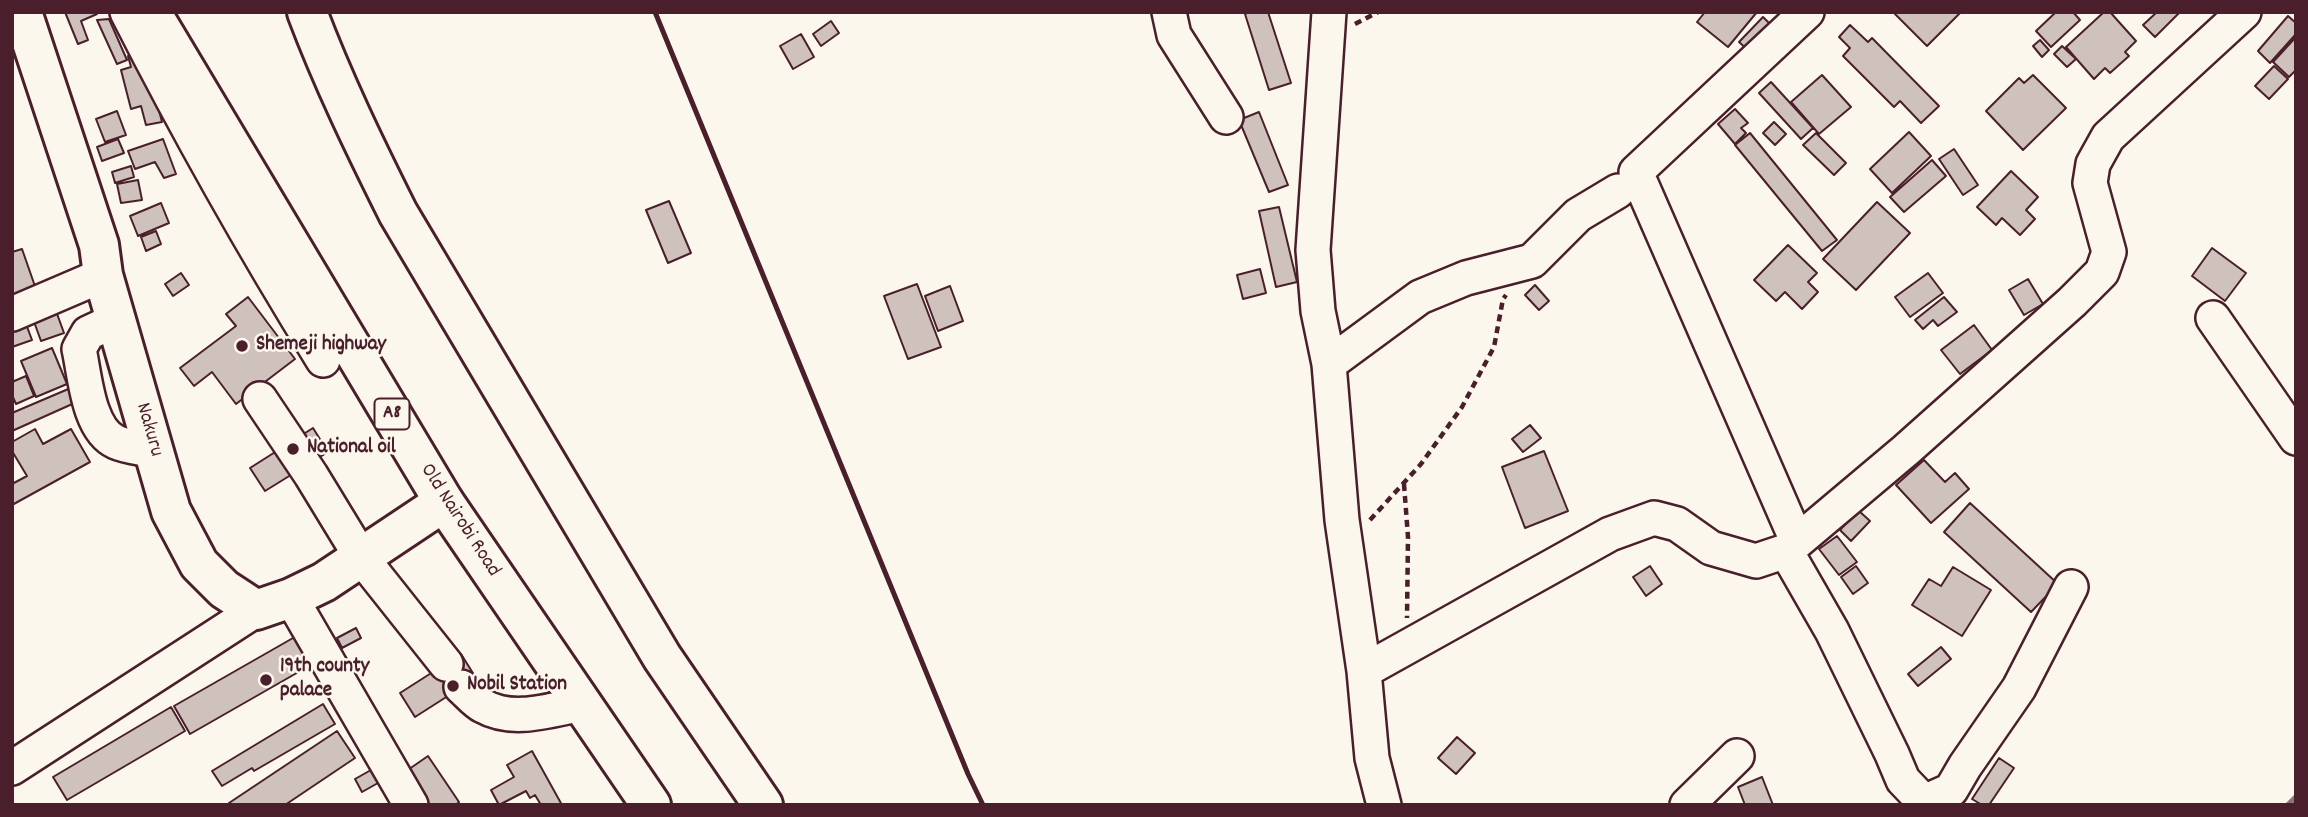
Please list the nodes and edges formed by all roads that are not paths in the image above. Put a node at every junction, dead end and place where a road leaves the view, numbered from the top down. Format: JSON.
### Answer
{"nodes":[{"id":1,"x":22,"y":12,"type":"edge"},
{"id":2,"x":127,"y":12,"type":"edge"},
{"id":3,"x":151,"y":12,"type":"edge"},
{"id":4,"x":307,"y":12,"type":"edge"},
{"id":5,"x":1169,"y":12,"type":"edge"},
{"id":6,"x":1329,"y":12,"type":"edge"},
{"id":7,"x":1807,"y":12,"type":"edge"},
{"id":8,"x":2244,"y":12,"type":"edge"},
{"id":9,"x":1226,"y":117,"type":"dead end"},
{"id":10,"x":1618,"y":191,"type":"dead end"},
{"id":11,"x":103,"y":275,"type":"junction"},
{"id":12,"x":12,"y":314,"type":"edge"},
{"id":13,"x":2214,"y":318,"type":"dead end"},
{"id":14,"x":323,"y":360,"type":"dead end"},
{"id":15,"x":1329,"y":364,"type":"junction"},
{"id":16,"x":260,"y":399,"type":"dead end"},
{"id":17,"x":2296,"y":438,"type":"edge"},
{"id":18,"x":444,"y":502,"type":"junction"},
{"id":19,"x":1791,"y":546,"type":"junction"},
{"id":20,"x":361,"y":557,"type":"junction"},
{"id":21,"x":2071,"y":587,"type":"dead end"},
{"id":22,"x":274,"y":604,"type":"junction"},
{"id":23,"x":1364,"y":671,"type":"junction"},
{"id":24,"x":582,"y":704,"type":"junction"},
{"id":25,"x":1737,"y":755,"type":"dead end"},
{"id":26,"x":12,"y":768,"type":"edge"},
{"id":27,"x":411,"y":805,"type":"edge"},
{"id":28,"x":650,"y":805,"type":"edge"},
{"id":29,"x":763,"y":805,"type":"edge"},
{"id":30,"x":1384,"y":805,"type":"edge"},
{"id":31,"x":1687,"y":805,"type":"edge"}],
"edges":[{"from":1,"to":11,"type":"main road","name":"Nakuru"},
{"from":2,"to":14,"type":"street"},
{"from":3,"to":18,"type":"main road","name":"Old Nairobi Road","number":"A8"},
{"from":4,"to":29,"type":"main road"},
{"from":5,"to":9,"type":"street"},
{"from":6,"to":15,"type":"street"},
{"from":7,"to":19,"type":"street"},
{"from":8,"to":19,"type":"street"},
{"from":10,"to":15,"type":"street"},
{"from":11,"to":12,"type":"street"},
{"from":11,"to":22,"type":"main road","name":"Nakuru"},
{"from":13,"to":17,"type":"street"},
{"from":15,"to":23,"type":"street"},
{"from":16,"to":20,"type":"street"},
{"from":18,"to":20,"type":"main road"},
{"from":18,"to":24,"type":"main road","name":"Old Nairobi Road","number":"A8"},
{"from":19,"to":21,"type":"street"},
{"from":19,"to":23,"type":"street"},
{"from":20,"to":22,"type":"main road"},
{"from":20,"to":24,"type":"street"},
{"from":22,"to":26,"type":"street"},
{"from":22,"to":27,"type":"street"},
{"from":23,"to":30,"type":"street"},
{"from":24,"to":28,"type":"main road","name":"Old Nairobi Road","number":"A8"},
{"from":25,"to":31,"type":"street"}]}
